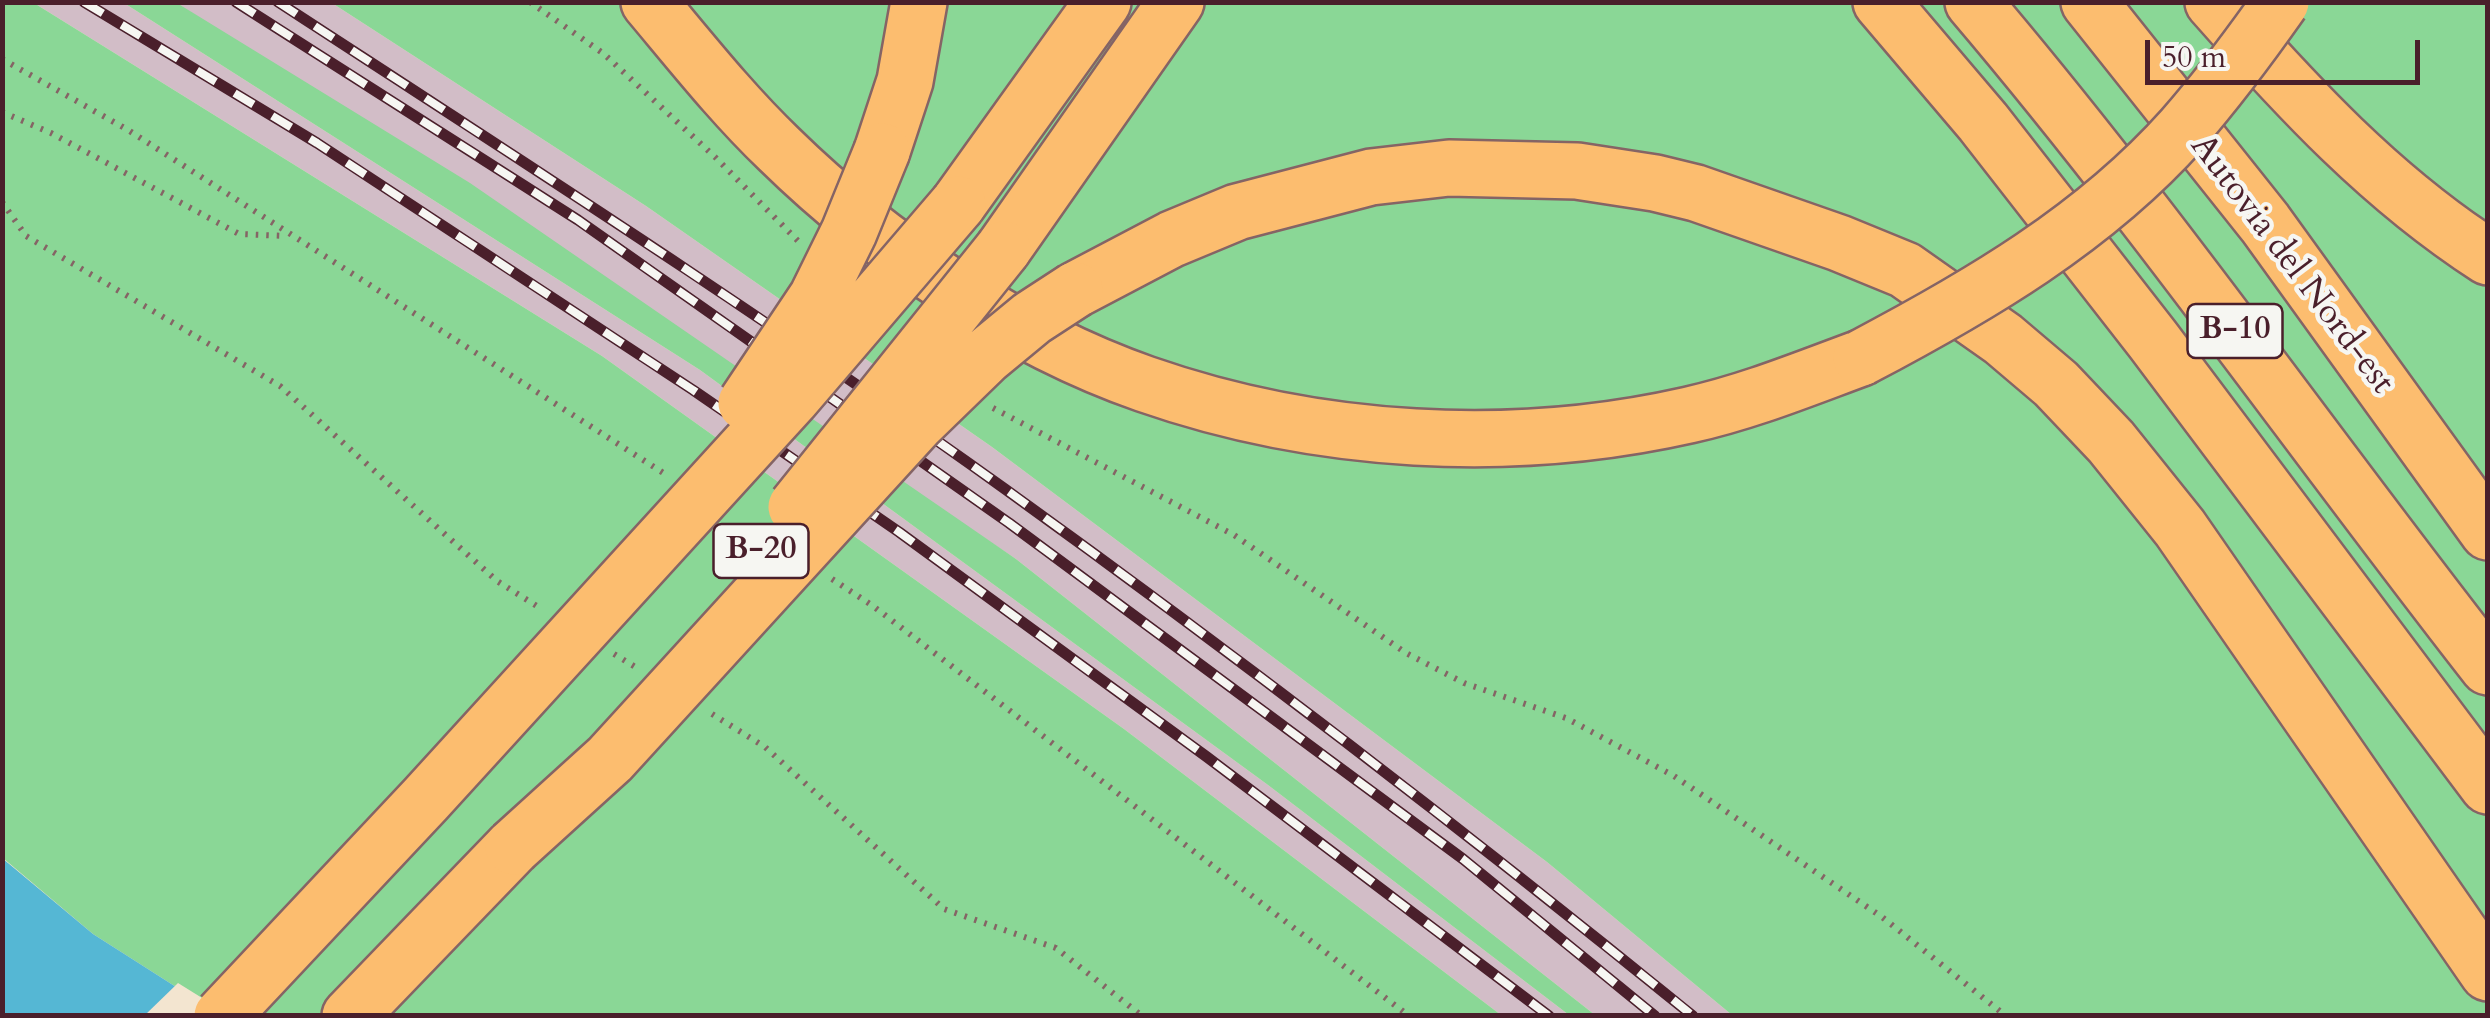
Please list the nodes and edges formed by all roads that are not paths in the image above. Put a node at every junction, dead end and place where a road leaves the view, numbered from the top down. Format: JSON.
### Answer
{"nodes":[{"id":1,"x":649,"y":2,"type":"edge"},
{"id":2,"x":919,"y":2,"type":"edge"},
{"id":3,"x":1103,"y":2,"type":"edge"},
{"id":4,"x":1176,"y":2,"type":"edge"},
{"id":5,"x":1880,"y":2,"type":"edge"},
{"id":6,"x":1973,"y":2,"type":"edge"},
{"id":7,"x":2089,"y":2,"type":"edge"},
{"id":8,"x":2213,"y":2,"type":"edge"},
{"id":9,"x":2280,"y":2,"type":"edge"},
{"id":10,"x":2488,"y":258,"type":"edge"},
{"id":11,"x":2488,"y":532,"type":"edge"},
{"id":12,"x":606,"y":602,"type":"junction"},
{"id":13,"x":2488,"y":667,"type":"edge"},
{"id":14,"x":2488,"y":786,"type":"edge"},
{"id":15,"x":513,"y":847,"type":"junction"},
{"id":16,"x":2488,"y":972,"type":"edge"},
{"id":17,"x":222,"y":1016,"type":"edge"},
{"id":18,"x":350,"y":1016,"type":"edge"}],
"edges":[{"from":1,"to":9,"type":"highway","bridge":true},
{"from":2,"to":12,"type":"highway","bridge":true},
{"from":3,"to":12,"type":"highway","number":"B-20","bridge":true},
{"from":4,"to":15,"type":"highway","number":"B-20","bridge":true},
{"from":5,"to":14,"type":"highway"},
{"from":6,"to":13,"type":"highway","number":"B-10"},
{"from":7,"to":11,"type":"highway","name":"Autovia del Nord-est","number":"B-10"},
{"from":8,"to":10,"type":"highway"},
{"from":12,"to":17,"type":"highway","number":"B-20","bridge":true},
{"from":15,"to":16,"type":"highway","bridge":true},
{"from":15,"to":18,"type":"highway","number":"B-20"}]}
